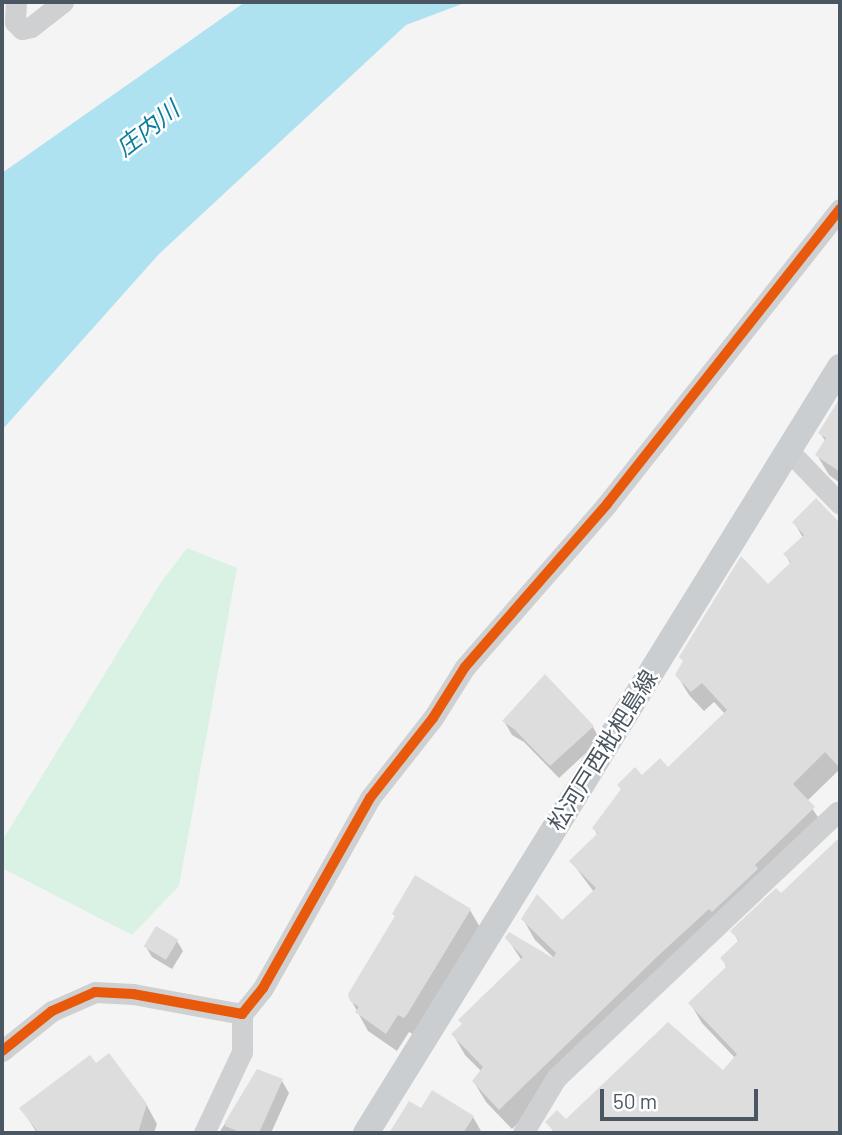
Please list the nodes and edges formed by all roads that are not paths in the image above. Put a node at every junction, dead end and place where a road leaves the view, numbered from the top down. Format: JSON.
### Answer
{"nodes":[{"id":1,"x":16,"y":2,"type":"edge"},
{"id":2,"x":63,"y":2,"type":"edge"},
{"id":3,"x":840,"y":209,"type":"edge"},
{"id":4,"x":840,"y":367,"type":"edge"},
{"id":5,"x":788,"y":449,"type":"junction"},
{"id":6,"x":840,"y":504,"type":"edge"},
{"id":7,"x":838,"y":811,"type":"dead end"},
{"id":8,"x":242,"y":1014,"type":"junction"},
{"id":9,"x":2,"y":1051,"type":"edge"},
{"id":10,"x":204,"y":1133,"type":"edge"},
{"id":11,"x":366,"y":1133,"type":"edge"},
{"id":12,"x":523,"y":1133,"type":"edge"}],
"edges":[{"from":1,"to":2,"type":"street"},
{"from":3,"to":8,"type":"street"},
{"from":4,"to":5,"type":"main road","name":"松河戸西枇杷島線"},
{"from":5,"to":6,"type":"street"},
{"from":5,"to":11,"type":"main road","name":"松河戸西枇杷島線"},
{"from":7,"to":12,"type":"street"},
{"from":8,"to":9,"type":"street"},
{"from":8,"to":10,"type":"street"}]}
